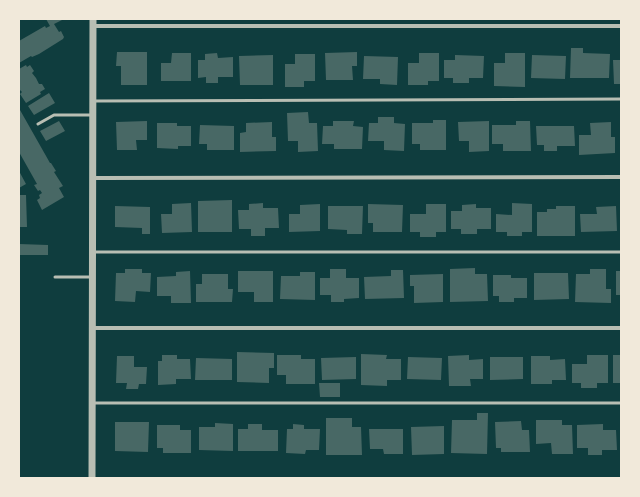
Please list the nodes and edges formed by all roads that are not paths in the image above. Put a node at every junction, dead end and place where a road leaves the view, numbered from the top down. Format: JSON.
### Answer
{"nodes":[{"id":1,"x":93,"y":22,"type":"edge"},
{"id":2,"x":621,"y":26,"type":"edge"},
{"id":3,"x":621,"y":99,"type":"edge"},
{"id":4,"x":93,"y":101,"type":"junction"},
{"id":5,"x":93,"y":115,"type":"junction"},
{"id":6,"x":38,"y":124,"type":"dead end"},
{"id":7,"x":621,"y":177,"type":"edge"},
{"id":8,"x":93,"y":178,"type":"junction"},
{"id":9,"x":92,"y":252,"type":"junction"},
{"id":10,"x":621,"y":252,"type":"edge"},
{"id":11,"x":56,"y":277,"type":"dead end"},
{"id":12,"x":92,"y":277,"type":"junction"},
{"id":13,"x":92,"y":328,"type":"junction"},
{"id":14,"x":621,"y":328,"type":"edge"},
{"id":15,"x":92,"y":403,"type":"junction"},
{"id":16,"x":621,"y":403,"type":"edge"},
{"id":17,"x":92,"y":478,"type":"edge"}],
"edges":[{"from":1,"to":2,"type":"street"},
{"from":1,"to":4,"type":"street"},
{"from":3,"to":4,"type":"lane"},
{"from":4,"to":5,"type":"street"},
{"from":5,"to":6,"type":"lane"},
{"from":5,"to":8,"type":"street"},
{"from":7,"to":8,"type":"street"},
{"from":8,"to":9,"type":"street"},
{"from":9,"to":10,"type":"lane"},
{"from":9,"to":12,"type":"street"},
{"from":11,"to":12,"type":"lane"},
{"from":12,"to":13,"type":"street"},
{"from":13,"to":14,"type":"street"},
{"from":13,"to":15,"type":"street"},
{"from":15,"to":16,"type":"lane"},
{"from":15,"to":17,"type":"street"}]}
